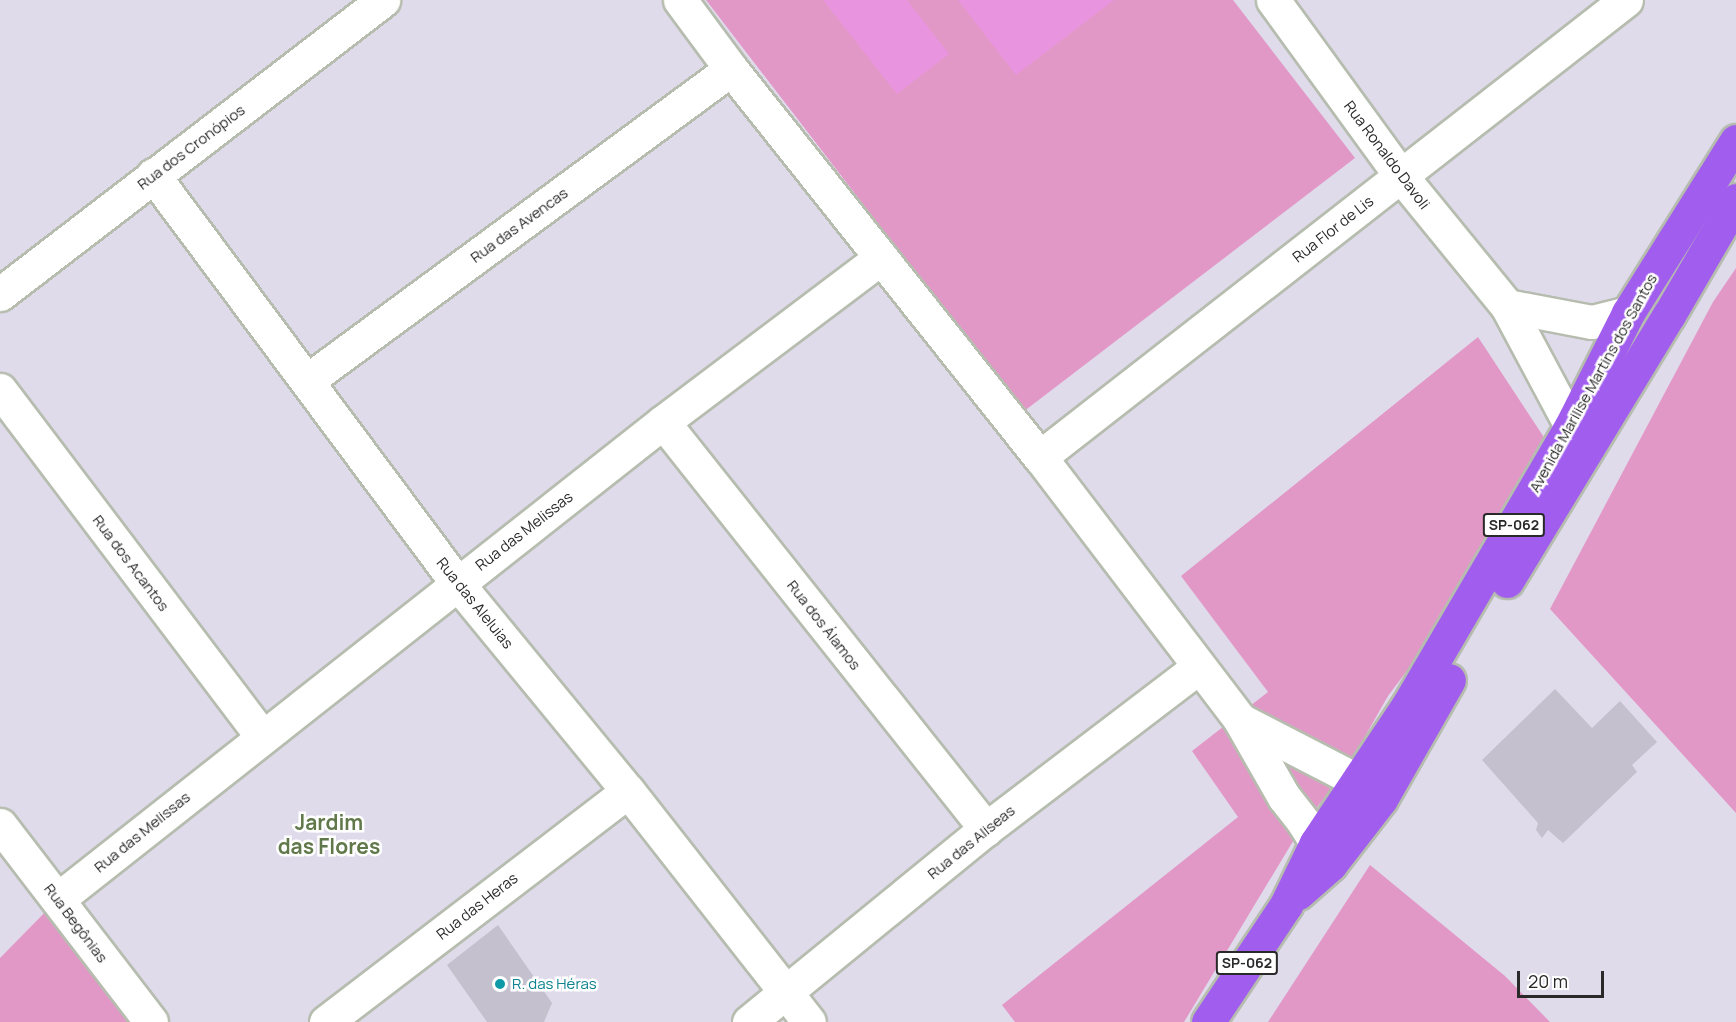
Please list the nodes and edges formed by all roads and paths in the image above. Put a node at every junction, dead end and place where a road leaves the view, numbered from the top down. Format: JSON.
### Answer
{"nodes":[{"id":1,"x":383,"y":0,"type":"edge"},
{"id":2,"x":680,"y":0,"type":"edge"},
{"id":3,"x":1273,"y":0,"type":"edge"},
{"id":4,"x":1626,"y":0,"type":"edge"},
{"id":5,"x":731,"y":69,"type":"junction"},
{"id":6,"x":1736,"y":141,"type":"edge"},
{"id":7,"x":153,"y":175,"type":"junction"},
{"id":8,"x":1401,"y":176,"type":"junction"},
{"id":9,"x":1736,"y":200,"type":"edge"},
{"id":10,"x":881,"y":258,"type":"junction"},
{"id":11,"x":0,"y":294,"type":"edge"},
{"id":12,"x":1507,"y":306,"type":"junction"},
{"id":13,"x":1628,"y":314,"type":"junction"},
{"id":14,"x":308,"y":380,"type":"junction"},
{"id":15,"x":0,"y":390,"type":"edge"},
{"id":16,"x":663,"y":422,"type":"junction"},
{"id":17,"x":1571,"y":426,"type":"junction"},
{"id":18,"x":1040,"y":457,"type":"junction"},
{"id":19,"x":457,"y":582,"type":"junction"},
{"id":20,"x":1197,"y":668,"type":"junction"},
{"id":21,"x":1240,"y":720,"type":"junction"},
{"id":22,"x":262,"y":736,"type":"junction"},
{"id":23,"x":1370,"y":790,"type":"junction"},
{"id":24,"x":628,"y":791,"type":"junction"},
{"id":25,"x":0,"y":825,"type":"edge"},
{"id":26,"x":986,"y":829,"type":"junction"},
{"id":27,"x":1323,"y":854,"type":"junction"},
{"id":28,"x":58,"y":899,"type":"junction"},
{"id":29,"x":787,"y":993,"type":"junction"},
{"id":30,"x":151,"y":1022,"type":"edge"},
{"id":31,"x":326,"y":1022,"type":"edge"},
{"id":32,"x":749,"y":1022,"type":"edge"},
{"id":33,"x":809,"y":1022,"type":"edge"},
{"id":34,"x":1208,"y":1022,"type":"edge"}],
"edges":[{"from":1,"to":7,"type":"street","name":"Rua dos Cronópios"},
{"from":2,"to":5,"type":"street"},
{"from":3,"to":8,"type":"street","name":"Rua Ronaldo Davoli"},
{"from":4,"to":8,"type":"street","name":"Rua Flor de Lis"},
{"from":5,"to":10,"type":"street"},
{"from":5,"to":14,"type":"street","name":"Rua das Avencas"},
{"from":6,"to":13,"type":"main road","name":"Avenida Marilise Martins dos Santos","number":"SP-062"},
{"from":7,"to":11,"type":"street","name":"Rua dos Cronópios"},
{"from":7,"to":14,"type":"street","name":"Rua das Aleluias"},
{"from":8,"to":12,"type":"street","name":"Rua Ronaldo Davoli"},
{"from":8,"to":18,"type":"street","name":"Rua Flor de Lis"},
{"from":9,"to":23,"type":"main road","name":"Avenida Marilise Martins dos Santos","number":"SP-062"},
{"from":10,"to":16,"type":"street","name":"Rua das Melissas"},
{"from":10,"to":18,"type":"street"},
{"from":12,"to":13,"type":"street"},
{"from":12,"to":17,"type":"street","name":"Rua Ronaldo Davoli"},
{"from":13,"to":17,"type":"main road","name":"Avenida Marilise Martins dos Santos","number":"SP-062"},
{"from":14,"to":19,"type":"street","name":"Rua das Aleluias"},
{"from":15,"to":22,"type":"street","name":"Rua dos Acantos"},
{"from":16,"to":19,"type":"street","name":"Rua das Melissas"},
{"from":16,"to":26,"type":"street","name":"Rua dos Álamos"},
{"from":17,"to":23,"type":"main road","name":"Avenida Marilise Martins dos Santos","number":"SP-062"},
{"from":18,"to":20,"type":"street"},
{"from":19,"to":22,"type":"street","name":"Rua das Melissas"},
{"from":19,"to":24,"type":"street","name":"Rua das Aleluias"},
{"from":20,"to":21,"type":"street"},
{"from":20,"to":26,"type":"street","name":"Rua das Aliseas"},
{"from":21,"to":23,"type":"street"},
{"from":21,"to":27,"type":"street"},
{"from":22,"to":28,"type":"street","name":"Rua das Melissas"},
{"from":23,"to":27,"type":"main road","name":"Avenida Marilise Martins dos Santos","number":"SP-062"},
{"from":24,"to":29,"type":"street","name":"Rua das Aleluias"},
{"from":24,"to":31,"type":"street","name":"Rua das Heras"},
{"from":25,"to":28,"type":"street","name":"Rua Begônias"},
{"from":26,"to":29,"type":"street","name":"Rua das Aliseas"},
{"from":27,"to":34,"type":"main road","name":"Avenida Marilise Martins dos Santos","number":"SP-062"},
{"from":28,"to":30,"type":"street","name":"Rua Begônias"},
{"from":29,"to":32,"type":"street","name":"Rua das Aliseas"},
{"from":29,"to":33,"type":"street","name":"Rua das Aleluias"}]}
